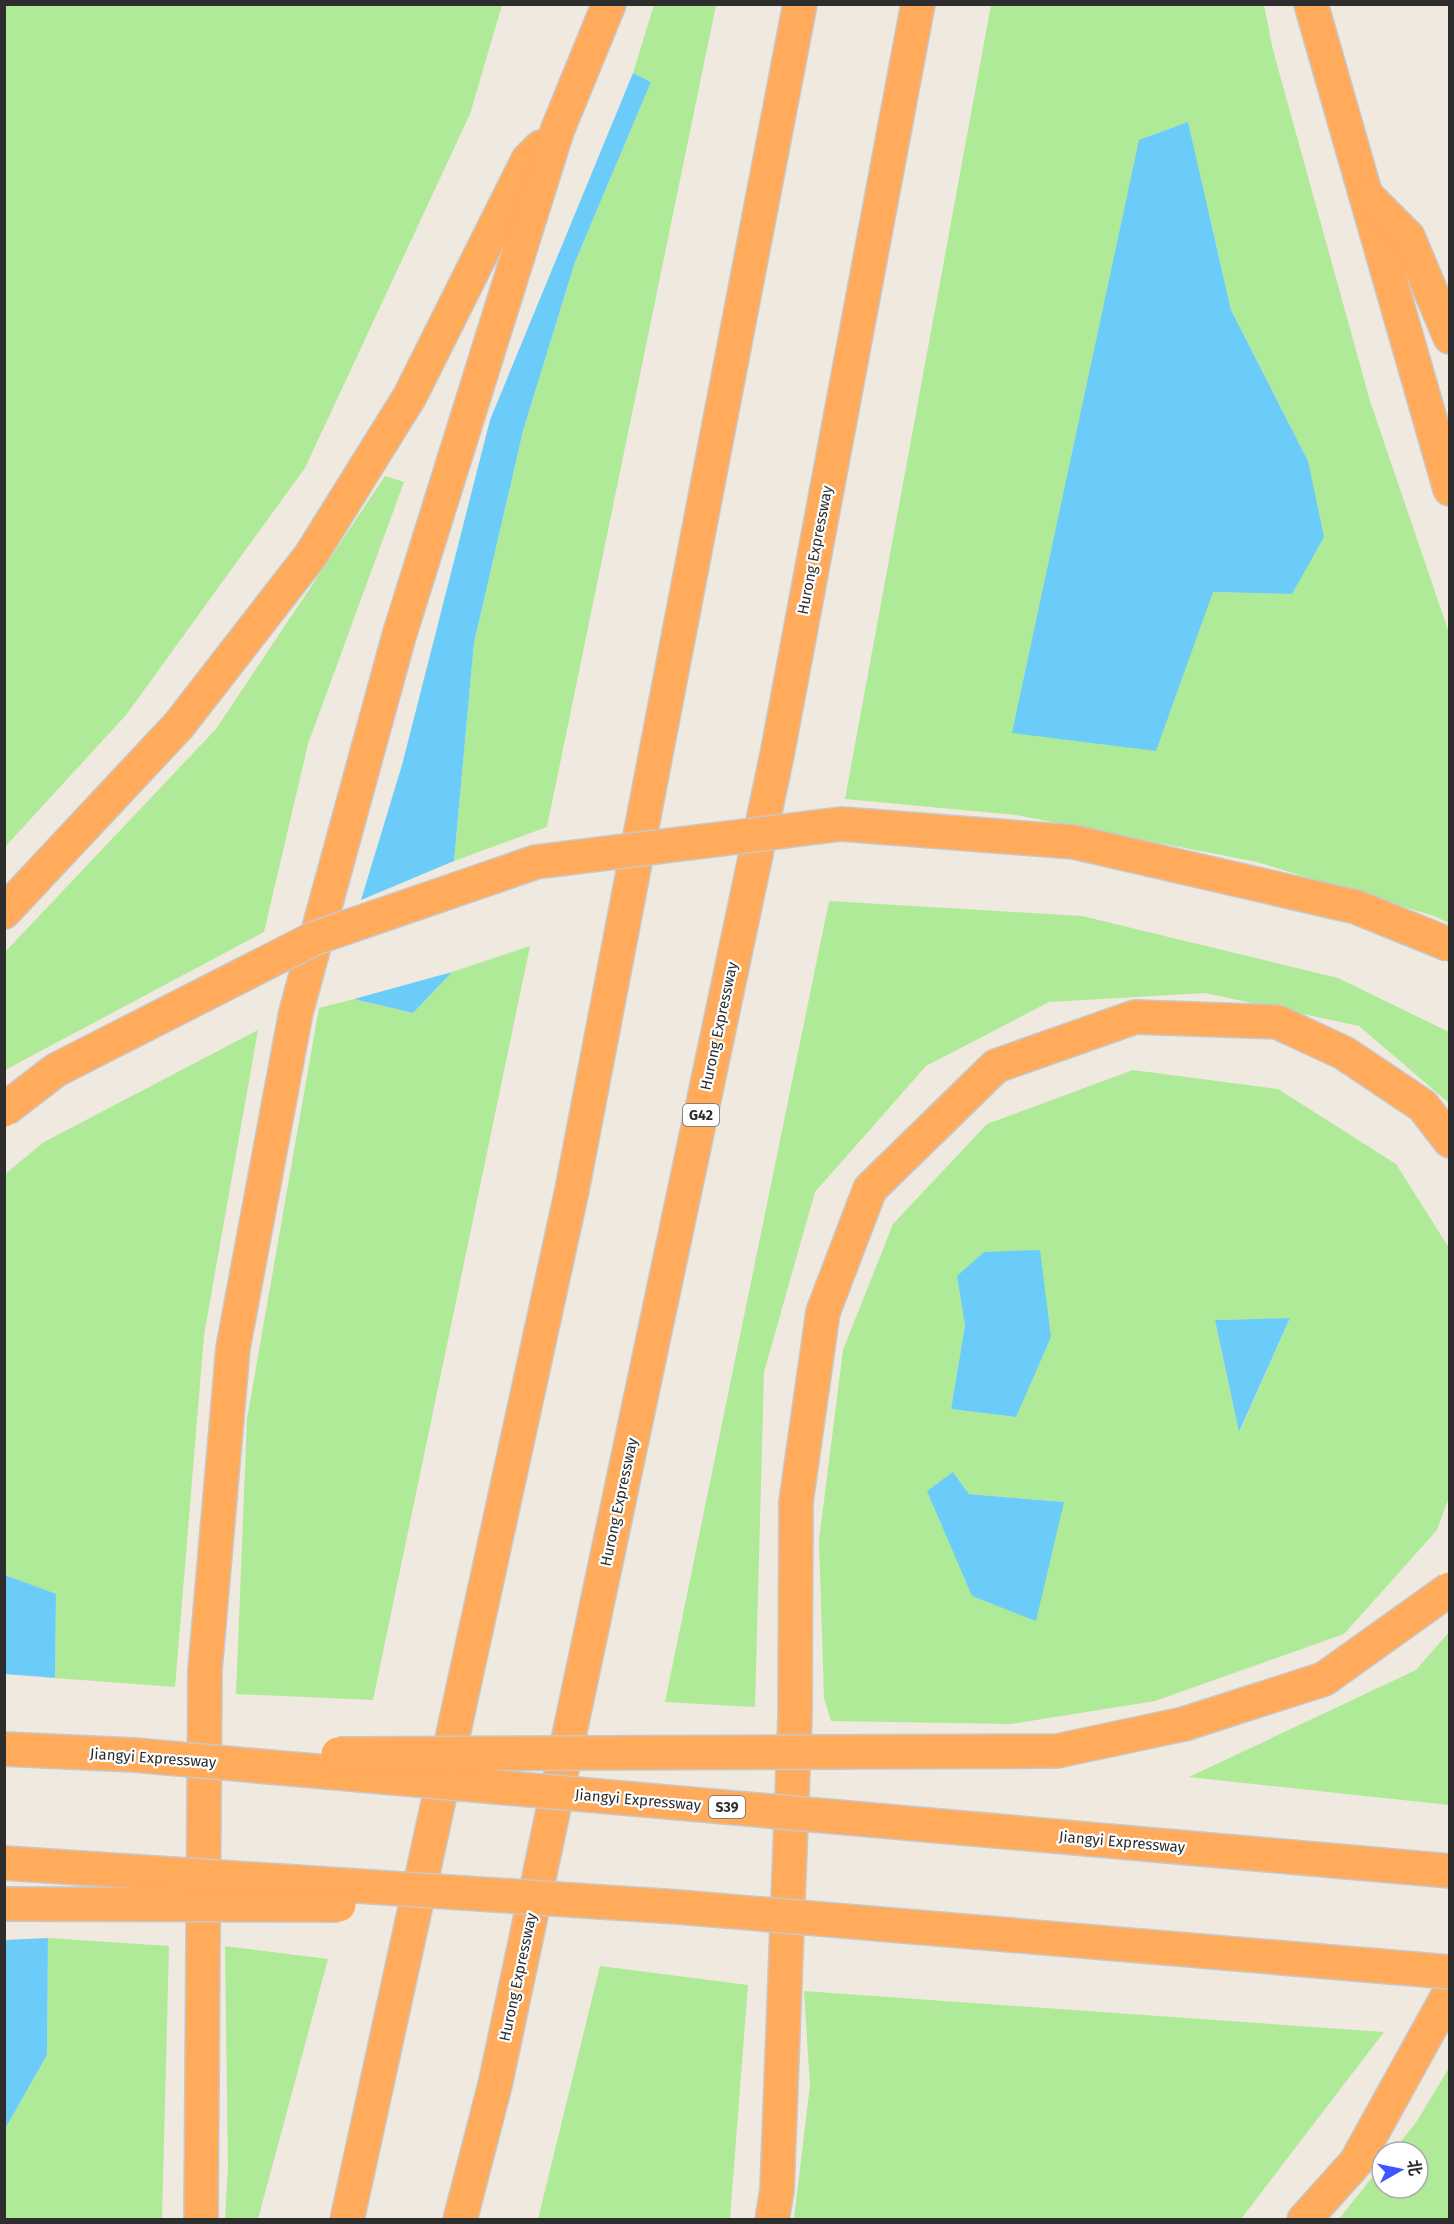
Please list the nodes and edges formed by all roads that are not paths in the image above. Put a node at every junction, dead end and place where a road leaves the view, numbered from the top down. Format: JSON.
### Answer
{"nodes":[{"id":1,"x":609,"y":4,"type":"edge"},
{"id":2,"x":800,"y":4,"type":"edge"},
{"id":3,"x":918,"y":4,"type":"edge"},
{"id":4,"x":1311,"y":4,"type":"edge"},
{"id":5,"x":557,"y":131,"type":"junction"},
{"id":6,"x":1367,"y":197,"type":"junction"},
{"id":7,"x":1449,"y":337,"type":"edge"},
{"id":8,"x":1449,"y":489,"type":"edge"},
{"id":9,"x":4,"y":912,"type":"edge"},
{"id":10,"x":1449,"y":945,"type":"edge"},
{"id":11,"x":4,"y":1110,"type":"edge"},
{"id":12,"x":1449,"y":1141,"type":"edge"},
{"id":13,"x":1449,"y":1589,"type":"edge"},
{"id":14,"x":4,"y":1749,"type":"edge"},
{"id":15,"x":134,"y":1755,"type":"junction"},
{"id":16,"x":4,"y":1863,"type":"edge"},
{"id":17,"x":1449,"y":1870,"type":"edge"},
{"id":18,"x":4,"y":1904,"type":"edge"},
{"id":19,"x":678,"y":1907,"type":"junction"},
{"id":20,"x":1449,"y":1972,"type":"edge"},
{"id":21,"x":1449,"y":1992,"type":"edge"},
{"id":22,"x":201,"y":2220,"type":"edge"},
{"id":23,"x":347,"y":2220,"type":"edge"},
{"id":24,"x":460,"y":2220,"type":"edge"},
{"id":25,"x":772,"y":2220,"type":"edge"},
{"id":26,"x":1304,"y":2220,"type":"edge"}],
"edges":[{"from":1,"to":5,"type":"highway"},
{"from":2,"to":23,"type":"highway"},
{"from":3,"to":24,"type":"highway","name":"Hurong Expressway","number":"G42"},
{"from":4,"to":6,"type":"highway"},
{"from":5,"to":9,"type":"highway"},
{"from":5,"to":22,"type":"highway"},
{"from":6,"to":7,"type":"highway"},
{"from":6,"to":8,"type":"highway"},
{"from":10,"to":11,"type":"highway","bridge":true},
{"from":12,"to":25,"type":"highway"},
{"from":13,"to":15,"type":"highway","bridge":true},
{"from":14,"to":15,"type":"highway","name":"Jiangyi Expressway","number":"S39","bridge":true},
{"from":15,"to":17,"type":"highway","name":"Jiangyi Expressway","number":"S39","bridge":true},
{"from":16,"to":19,"type":"highway","bridge":true},
{"from":18,"to":19,"type":"highway","bridge":true},
{"from":19,"to":20,"type":"highway","bridge":true},
{"from":21,"to":26,"type":"highway"}]}
